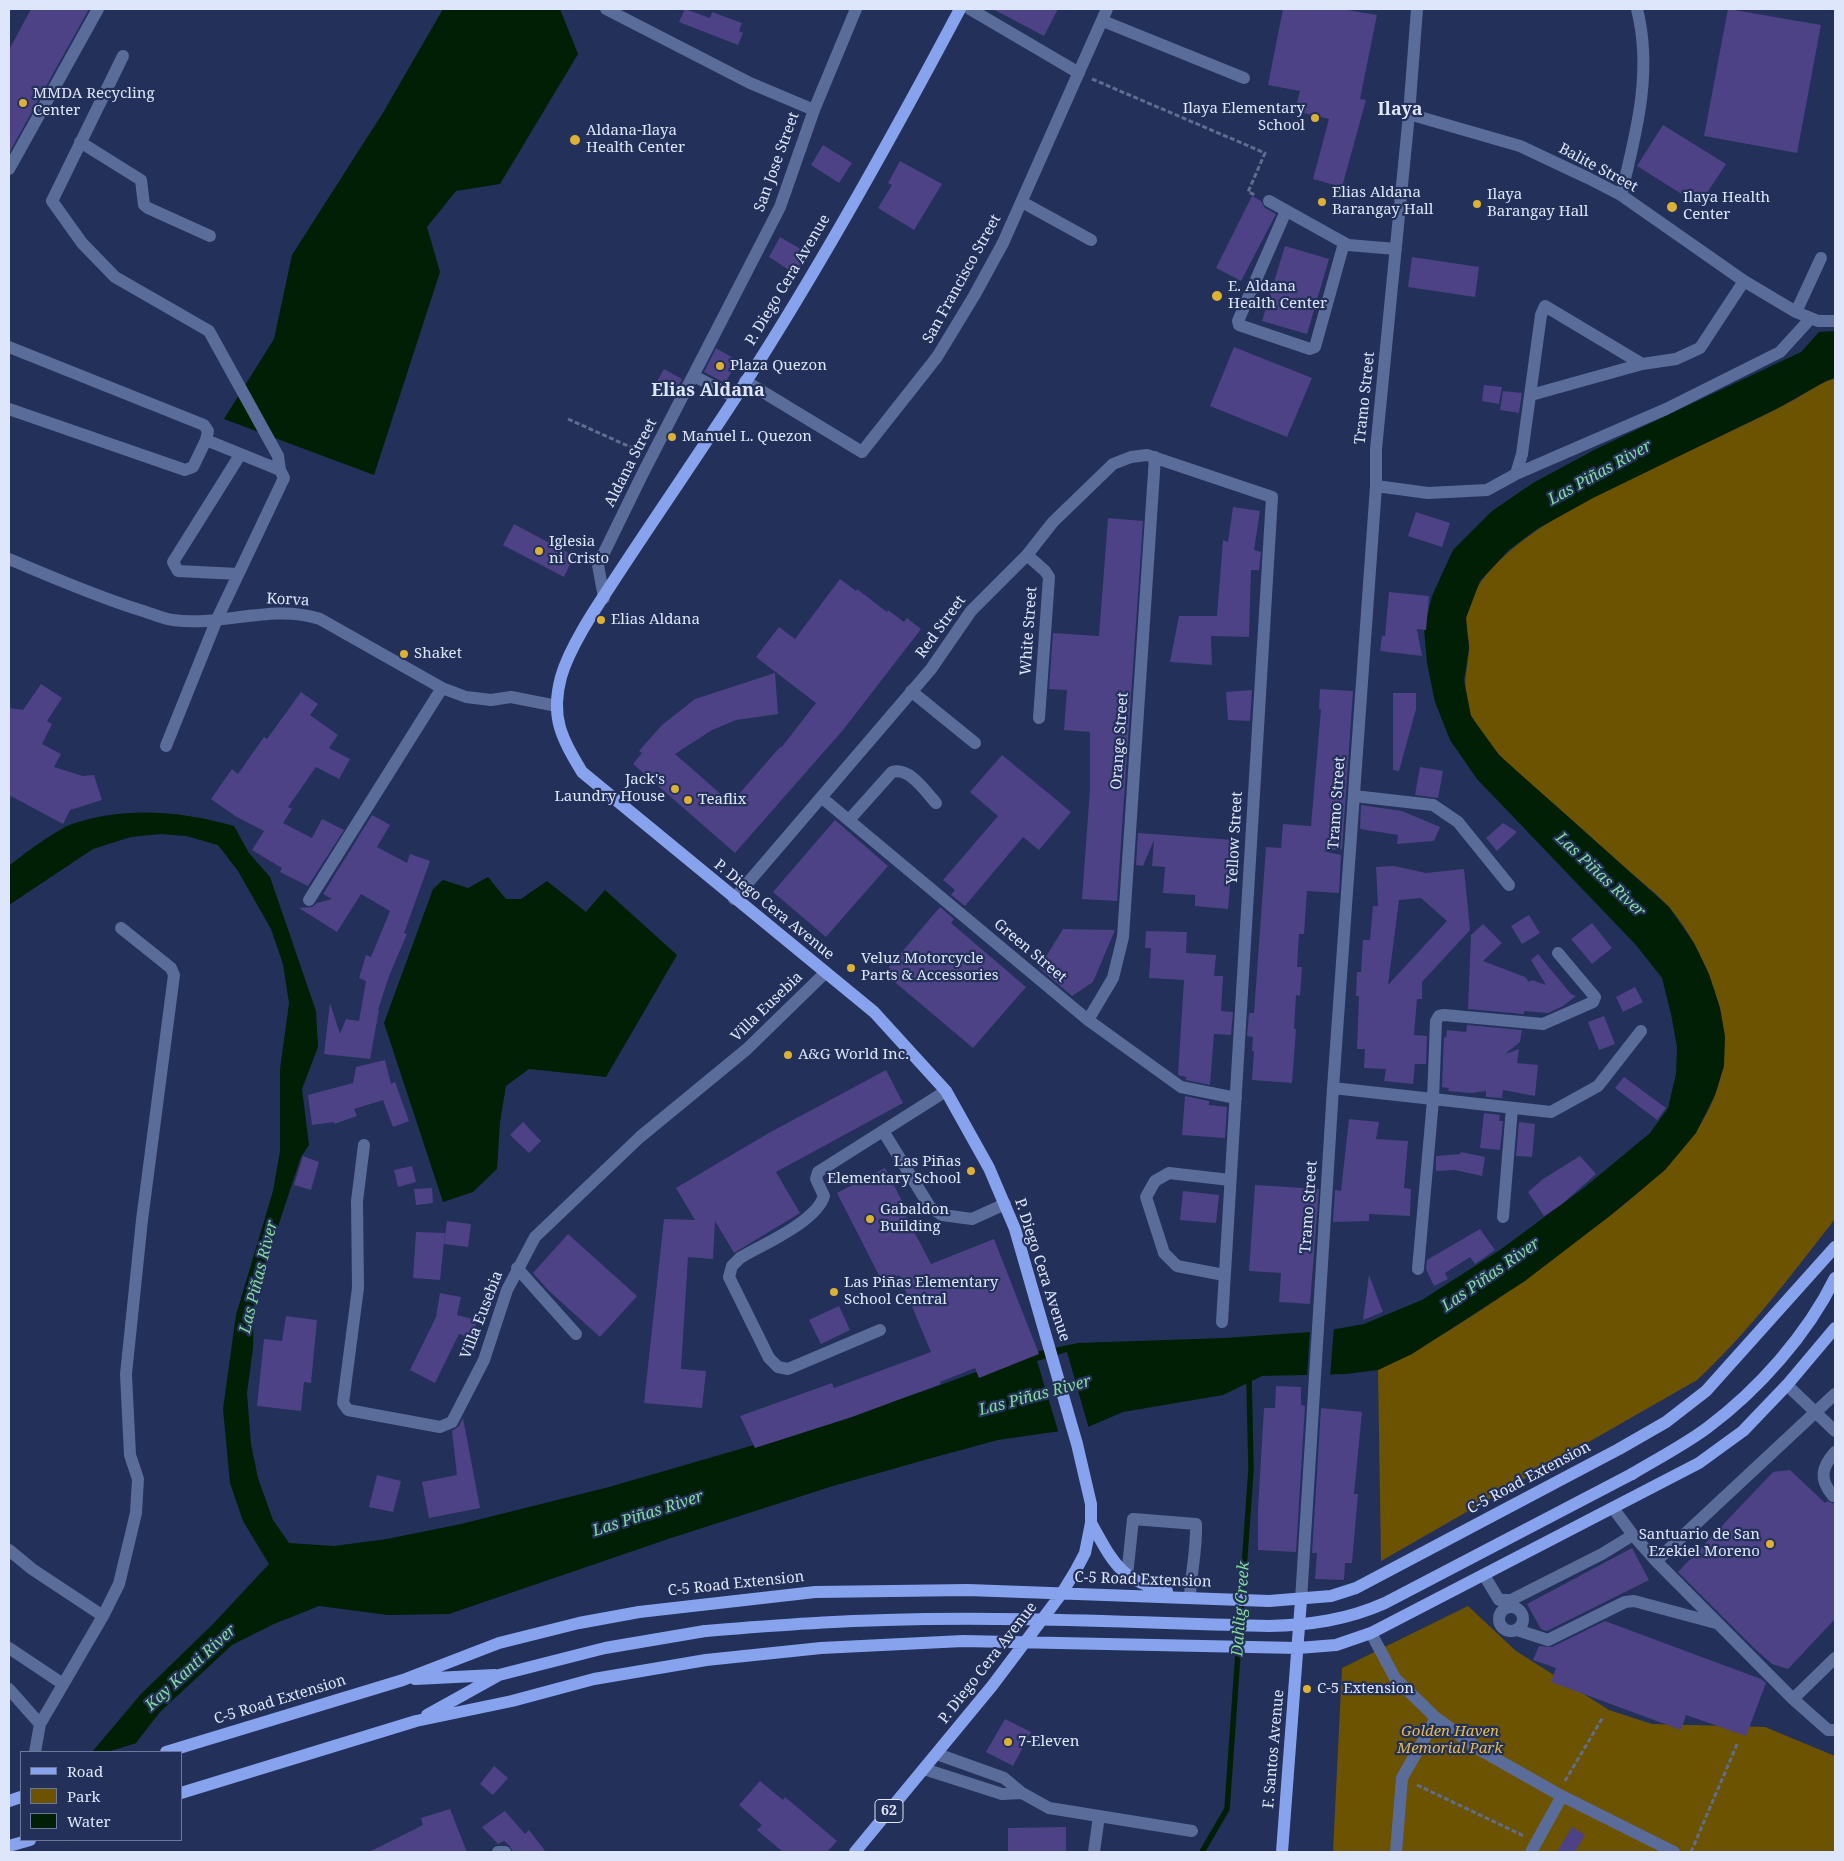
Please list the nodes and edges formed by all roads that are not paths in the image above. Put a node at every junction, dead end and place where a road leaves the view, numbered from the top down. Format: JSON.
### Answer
{"nodes":[{"id":1,"x":98,"y":9,"type":"edge"},
{"id":2,"x":606,"y":9,"type":"edge"},
{"id":3,"x":856,"y":9,"type":"edge"},
{"id":4,"x":960,"y":9,"type":"edge"},
{"id":5,"x":970,"y":9,"type":"edge"},
{"id":6,"x":1417,"y":9,"type":"edge"},
{"id":7,"x":1637,"y":9,"type":"edge"},
{"id":8,"x":1105,"y":15,"type":"edge"},
{"id":9,"x":123,"y":56,"type":"dead end"},
{"id":10,"x":1079,"y":73,"type":"junction"},
{"id":11,"x":1244,"y":78,"type":"dead end"},
{"id":12,"x":814,"y":110,"type":"junction"},
{"id":13,"x":1409,"y":114,"type":"junction"},
{"id":14,"x":80,"y":142,"type":"junction"},
{"id":15,"x":9,"y":169,"type":"edge"},
{"id":16,"x":1621,"y":195,"type":"junction"},
{"id":17,"x":1269,"y":201,"type":"road end"},
{"id":18,"x":1022,"y":202,"type":"junction"},
{"id":19,"x":1286,"y":211,"type":"junction"},
{"id":20,"x":210,"y":236,"type":"dead end"},
{"id":21,"x":1091,"y":240,"type":"dead end"},
{"id":22,"x":1344,"y":243,"type":"junction"},
{"id":23,"x":1396,"y":249,"type":"junction"},
{"id":24,"x":1820,"y":258,"type":"dead end"},
{"id":25,"x":1744,"y":281,"type":"junction"},
{"id":26,"x":1796,"y":312,"type":"junction"},
{"id":27,"x":1811,"y":318,"type":"junction"},
{"id":28,"x":1835,"y":321,"type":"edge"},
{"id":29,"x":9,"y":347,"type":"edge"},
{"id":30,"x":1642,"y":364,"type":"junction"},
{"id":31,"x":694,"y":376,"type":"junction"},
{"id":32,"x":745,"y":381,"type":"junction"},
{"id":33,"x":1531,"y":395,"type":"junction"},
{"id":34,"x":734,"y":397,"type":"junction"},
{"id":35,"x":9,"y":409,"type":"edge"},
{"id":36,"x":206,"y":440,"type":"junction"},
{"id":37,"x":240,"y":455,"type":"junction"},
{"id":38,"x":1155,"y":457,"type":"junction"},
{"id":39,"x":280,"y":470,"type":"junction"},
{"id":40,"x":1516,"y":474,"type":"junction"},
{"id":41,"x":1376,"y":486,"type":"junction"},
{"id":42,"x":1272,"y":497,"type":"joint"},
{"id":43,"x":1027,"y":555,"type":"junction"},
{"id":44,"x":9,"y":559,"type":"edge"},
{"id":45,"x":238,"y":574,"type":"junction"},
{"id":46,"x":604,"y":598,"type":"junction"},
{"id":47,"x":217,"y":619,"type":"junction"},
{"id":48,"x":442,"y":688,"type":"junction"},
{"id":49,"x":911,"y":691,"type":"junction"},
{"id":50,"x":556,"y":706,"type":"junction"},
{"id":51,"x":1039,"y":718,"type":"dead end"},
{"id":52,"x":975,"y":743,"type":"dead end"},
{"id":53,"x":166,"y":746,"type":"dead end"},
{"id":54,"x":1354,"y":796,"type":"junction"},
{"id":55,"x":821,"y":797,"type":"junction"},
{"id":56,"x":936,"y":803,"type":"dead end"},
{"id":57,"x":849,"y":820,"type":"junction"},
{"id":58,"x":1509,"y":885,"type":"dead end"},
{"id":59,"x":734,"y":899,"type":"junction"},
{"id":60,"x":308,"y":900,"type":"dead end"},
{"id":61,"x":121,"y":928,"type":"dead end"},
{"id":62,"x":1558,"y":952,"type":"dead end"},
{"id":63,"x":825,"y":973,"type":"junction"},
{"id":64,"x":1088,"y":1020,"type":"junction"},
{"id":65,"x":1641,"y":1031,"type":"dead end"},
{"id":66,"x":1333,"y":1088,"type":"junction"},
{"id":67,"x":946,"y":1091,"type":"junction"},
{"id":68,"x":1236,"y":1098,"type":"junction"},
{"id":69,"x":1434,"y":1100,"type":"junction"},
{"id":70,"x":1512,"y":1108,"type":"junction"},
{"id":71,"x":883,"y":1131,"type":"junction"},
{"id":72,"x":364,"y":1145,"type":"dead end"},
{"id":73,"x":1230,"y":1180,"type":"junction"},
{"id":74,"x":1005,"y":1204,"type":"junction"},
{"id":75,"x":1503,"y":1217,"type":"dead end"},
{"id":76,"x":1835,"y":1247,"type":"edge"},
{"id":77,"x":517,"y":1268,"type":"junction"},
{"id":78,"x":1418,"y":1269,"type":"dead end"},
{"id":79,"x":1224,"y":1275,"type":"junction"},
{"id":80,"x":1835,"y":1278,"type":"edge"},
{"id":81,"x":1835,"y":1290,"type":"edge"},
{"id":82,"x":1825,"y":1299,"type":"junction"},
{"id":83,"x":1222,"y":1322,"type":"dead end"},
{"id":84,"x":1835,"y":1328,"type":"edge"},
{"id":85,"x":880,"y":1330,"type":"dead end"},
{"id":86,"x":576,"y":1334,"type":"dead end"},
{"id":87,"x":1787,"y":1385,"type":"junction"},
{"id":88,"x":1835,"y":1394,"type":"edge"},
{"id":89,"x":1816,"y":1414,"type":"junction"},
{"id":90,"x":1835,"y":1431,"type":"edge"},
{"id":91,"x":1835,"y":1452,"type":"edge"},
{"id":92,"x":1833,"y":1496,"type":"dead end"},
{"id":93,"x":1613,"y":1508,"type":"junction"},
{"id":94,"x":1091,"y":1523,"type":"junction"},
{"id":95,"x":1633,"y":1536,"type":"junction"},
{"id":96,"x":9,"y":1550,"type":"edge"},
{"id":97,"x":1656,"y":1561,"type":"junction"},
{"id":98,"x":1484,"y":1575,"type":"junction"},
{"id":99,"x":1127,"y":1576,"type":"junction"},
{"id":100,"x":1062,"y":1593,"type":"junction"},
{"id":101,"x":1192,"y":1597,"type":"junction"},
{"id":102,"x":1302,"y":1600,"type":"junction"},
{"id":103,"x":1502,"y":1604,"type":"junction"},
{"id":104,"x":103,"y":1616,"type":"junction"},
{"id":105,"x":1718,"y":1624,"type":"junction"},
{"id":106,"x":1517,"y":1630,"type":"junction"},
{"id":107,"x":1371,"y":1633,"type":"junction"},
{"id":108,"x":1025,"y":1642,"type":"junction"},
{"id":109,"x":9,"y":1648,"type":"edge"},
{"id":110,"x":1298,"y":1648,"type":"junction"},
{"id":111,"x":1835,"y":1658,"type":"edge"},
{"id":112,"x":499,"y":1675,"type":"junction"},
{"id":113,"x":403,"y":1680,"type":"junction"},
{"id":114,"x":63,"y":1684,"type":"junction"},
{"id":115,"x":9,"y":1690,"type":"edge"},
{"id":116,"x":1793,"y":1699,"type":"junction"},
{"id":117,"x":1436,"y":1718,"type":"junction"},
{"id":118,"x":416,"y":1721,"type":"junction"},
{"id":119,"x":40,"y":1724,"type":"junction"},
{"id":120,"x":1835,"y":1730,"type":"edge"},
{"id":121,"x":35,"y":1751,"type":"edge"},
{"id":122,"x":169,"y":1751,"type":"edge"},
{"id":123,"x":937,"y":1754,"type":"junction"},
{"id":124,"x":924,"y":1769,"type":"junction"},
{"id":125,"x":182,"y":1793,"type":"edge"},
{"id":126,"x":1022,"y":1793,"type":"junction"},
{"id":127,"x":1560,"y":1795,"type":"junction"},
{"id":128,"x":1100,"y":1816,"type":"junction"},
{"id":129,"x":1192,"y":1831,"type":"dead end"},
{"id":130,"x":26,"y":1841,"type":"edge"},
{"id":131,"x":9,"y":1846,"type":"edge"},
{"id":132,"x":1534,"y":1847,"type":"edge"},
{"id":133,"x":498,"y":1852,"type":"edge"},
{"id":134,"x":504,"y":1852,"type":"edge"},
{"id":135,"x":855,"y":1852,"type":"edge"},
{"id":136,"x":1094,"y":1852,"type":"edge"},
{"id":137,"x":1282,"y":1852,"type":"edge"},
{"id":138,"x":1396,"y":1852,"type":"edge"},
{"id":139,"x":1674,"y":1852,"type":"edge"}],
"edges":[{"from":1,"to":15,"type":"street"},
{"from":2,"to":12,"type":"street"},
{"from":3,"to":12,"type":"street","name":"San Jose Street"},
{"from":4,"to":32,"type":"main road","name":"P. Diego Cera Avenue","number":"62"},
{"from":5,"to":10,"type":"street"},
{"from":6,"to":13,"type":"street","name":"Tramo Street"},
{"from":7,"to":16,"type":"street"},
{"from":8,"to":10,"type":"street","name":"San Francisco Street"},
{"from":8,"to":11,"type":"street"},
{"from":9,"to":14,"type":"street"},
{"from":10,"to":18,"type":"street","name":"San Francisco Street"},
{"from":12,"to":31,"type":"street","name":"San Jose Street"},
{"from":13,"to":16,"type":"street","name":"Balite Street"},
{"from":13,"to":23,"type":"street","name":"Tramo Street"},
{"from":14,"to":20,"type":"street"},
{"from":14,"to":39,"type":"street"},
{"from":16,"to":25,"type":"street","name":"Balite Street"},
{"from":17,"to":19,"type":"street"},
{"from":18,"to":21,"type":"street"},
{"from":18,"to":32,"type":"street","name":"San Francisco Street"},
{"from":19,"to":22,"type":"street"},
{"from":19,"to":22,"type":"street"},
{"from":22,"to":23,"type":"street"},
{"from":23,"to":41,"type":"street","name":"Tramo Street"},
{"from":24,"to":26,"type":"street"},
{"from":25,"to":26,"type":"street","name":"Balite Street"},
{"from":25,"to":30,"type":"street"},
{"from":26,"to":27,"type":"street","name":"Balite Street"},
{"from":27,"to":28,"type":"street","name":"Balite Street"},
{"from":27,"to":40,"type":"street"},
{"from":29,"to":36,"type":"street"},
{"from":30,"to":33,"type":"street"},
{"from":30,"to":33,"type":"street"},
{"from":31,"to":34,"type":"street"},
{"from":31,"to":46,"type":"street","name":"Aldana Street"},
{"from":32,"to":34,"type":"main road","name":"P. Diego Cera Avenue","number":"62"},
{"from":33,"to":40,"type":"street"},
{"from":34,"to":46,"type":"main road","name":"P. Diego Cera Avenue","number":"62"},
{"from":35,"to":36,"type":"street"},
{"from":36,"to":37,"type":"street"},
{"from":37,"to":39,"type":"street"},
{"from":37,"to":45,"type":"street"},
{"from":38,"to":42,"type":"street","name":"Red Street"},
{"from":38,"to":43,"type":"street","name":"Red Street"},
{"from":38,"to":64,"type":"street","name":"Orange Street"},
{"from":39,"to":45,"type":"street"},
{"from":40,"to":41,"type":"street"},
{"from":41,"to":54,"type":"street","name":"Tramo Street"},
{"from":42,"to":68,"type":"street","name":"Yellow Street"},
{"from":43,"to":49,"type":"street","name":"Red Street"},
{"from":43,"to":51,"type":"street","name":"White Street"},
{"from":44,"to":47,"type":"street","name":"Korva"},
{"from":45,"to":47,"type":"street"},
{"from":46,"to":50,"type":"main road","name":"P. Diego Cera Avenue","number":"62"},
{"from":47,"to":48,"type":"street","name":"Korva"},
{"from":47,"to":53,"type":"street"},
{"from":48,"to":50,"type":"street","name":"Korva"},
{"from":48,"to":60,"type":"street"},
{"from":49,"to":52,"type":"street"},
{"from":49,"to":55,"type":"street","name":"Red Street"},
{"from":50,"to":59,"type":"main road","name":"P. Diego Cera Avenue","number":"62"},
{"from":54,"to":58,"type":"street"},
{"from":54,"to":66,"type":"street","name":"Tramo Street"},
{"from":55,"to":57,"type":"street","name":"Green Street"},
{"from":55,"to":59,"type":"street","name":"Red Street"},
{"from":56,"to":57,"type":"street"},
{"from":57,"to":64,"type":"street","name":"Green Street"},
{"from":59,"to":63,"type":"main road","name":"P. Diego Cera Avenue","number":"62"},
{"from":61,"to":104,"type":"street"},
{"from":62,"to":69,"type":"street"},
{"from":63,"to":67,"type":"main road","name":"P. Diego Cera Avenue","number":"62"},
{"from":63,"to":77,"type":"street","name":"Villa Eusebia"},
{"from":64,"to":68,"type":"street","name":"Green Street"},
{"from":65,"to":70,"type":"street"},
{"from":66,"to":69,"type":"street"},
{"from":66,"to":102,"type":"street","name":"Tramo Street"},
{"from":67,"to":71,"type":"street"},
{"from":67,"to":74,"type":"main road","name":"P. Diego Cera Avenue","number":"62"},
{"from":68,"to":73,"type":"street","name":"Yellow Street"},
{"from":69,"to":70,"type":"street"},
{"from":69,"to":78,"type":"street"},
{"from":70,"to":75,"type":"street"},
{"from":71,"to":74,"type":"street"},
{"from":71,"to":85,"type":"street"},
{"from":72,"to":77,"type":"street","name":"Villa Eusebia"},
{"from":73,"to":79,"type":"street","name":"Yellow Street"},
{"from":73,"to":79,"type":"street"},
{"from":74,"to":94,"type":"main road","name":"P. Diego Cera Avenue","number":"62"},
{"from":76,"to":102,"type":"main road","name":"C-5 Road Extension"},
{"from":77,"to":86,"type":"street"},
{"from":79,"to":83,"type":"street","name":"Yellow Street"},
{"from":80,"to":82,"type":"main road","name":"C-5 Road Extension"},
{"from":81,"to":82,"type":"main road","name":"C-5 Road Extension"},
{"from":82,"to":112,"type":"main road","name":"C-5 Road Extension","bridge":true},
{"from":84,"to":87,"type":"main road","name":"C-5 Road Extension"},
{"from":87,"to":89,"type":"street"},
{"from":87,"to":93,"type":"main road","name":"C-5 Road Extension"},
{"from":88,"to":89,"type":"street"},
{"from":89,"to":90,"type":"street"},
{"from":89,"to":97,"type":"street"},
{"from":91,"to":92,"type":"street"},
{"from":93,"to":95,"type":"street"},
{"from":93,"to":98,"type":"main road","name":"C-5 Road Extension"},
{"from":94,"to":99,"type":"main road"},
{"from":94,"to":100,"type":"main road","name":"P. Diego Cera Avenue","number":"62"},
{"from":95,"to":97,"type":"street"},
{"from":95,"to":103,"type":"street"},
{"from":96,"to":104,"type":"street"},
{"from":97,"to":105,"type":"street"},
{"from":98,"to":103,"type":"street"},
{"from":98,"to":107,"type":"main road","name":"C-5 Road Extension"},
{"from":99,"to":101,"type":"main road"},
{"from":99,"to":101,"type":"street"},
{"from":100,"to":101,"type":"main road","name":"C-5 Road Extension"},
{"from":100,"to":108,"type":"main road","name":"P. Diego Cera Avenue","number":"62"},
{"from":100,"to":113,"type":"main road","name":"C-5 Road Extension"},
{"from":101,"to":102,"type":"main road","name":"C-5 Road Extension"},
{"from":102,"to":110,"type":"main road","name":"F. Santos Avenue"},
{"from":103,"to":106,"type":"street"},
{"from":103,"to":106,"type":"street"},
{"from":104,"to":114,"type":"street"},
{"from":105,"to":106,"type":"street"},
{"from":105,"to":116,"type":"street"},
{"from":107,"to":110,"type":"main road","name":"C-5 Road Extension"},
{"from":107,"to":117,"type":"street"},
{"from":108,"to":110,"type":"main road","name":"C-5 Road Extension"},
{"from":108,"to":118,"type":"main road","name":"C-5 Road Extension"},
{"from":108,"to":123,"type":"main road","name":"P. Diego Cera Avenue","number":"62"},
{"from":109,"to":114,"type":"street"},
{"from":110,"to":137,"type":"main road","name":"F. Santos Avenue"},
{"from":111,"to":116,"type":"street"},
{"from":112,"to":113,"type":"main road","name":"C-5 Road Extension"},
{"from":112,"to":118,"type":"main road","name":"C-5 Road Extension"},
{"from":113,"to":122,"type":"main road","name":"C-5 Road Extension"},
{"from":114,"to":119,"type":"street"},
{"from":115,"to":119,"type":"street"},
{"from":116,"to":120,"type":"street"},
{"from":117,"to":127,"type":"street"},
{"from":117,"to":138,"type":"street"},
{"from":118,"to":125,"type":"main road","name":"C-5 Road Extension"},
{"from":119,"to":121,"type":"street"},
{"from":123,"to":124,"type":"main road","name":"P. Diego Cera Avenue","number":"62"},
{"from":123,"to":126,"type":"street"},
{"from":124,"to":126,"type":"street"},
{"from":124,"to":135,"type":"main road","name":"P. Diego Cera Avenue","number":"62"},
{"from":126,"to":128,"type":"street"},
{"from":127,"to":132,"type":"street"},
{"from":127,"to":139,"type":"street"},
{"from":128,"to":129,"type":"street"},
{"from":128,"to":136,"type":"street"},
{"from":130,"to":131,"type":"main road"},
{"from":133,"to":134,"type":"street"}]}
